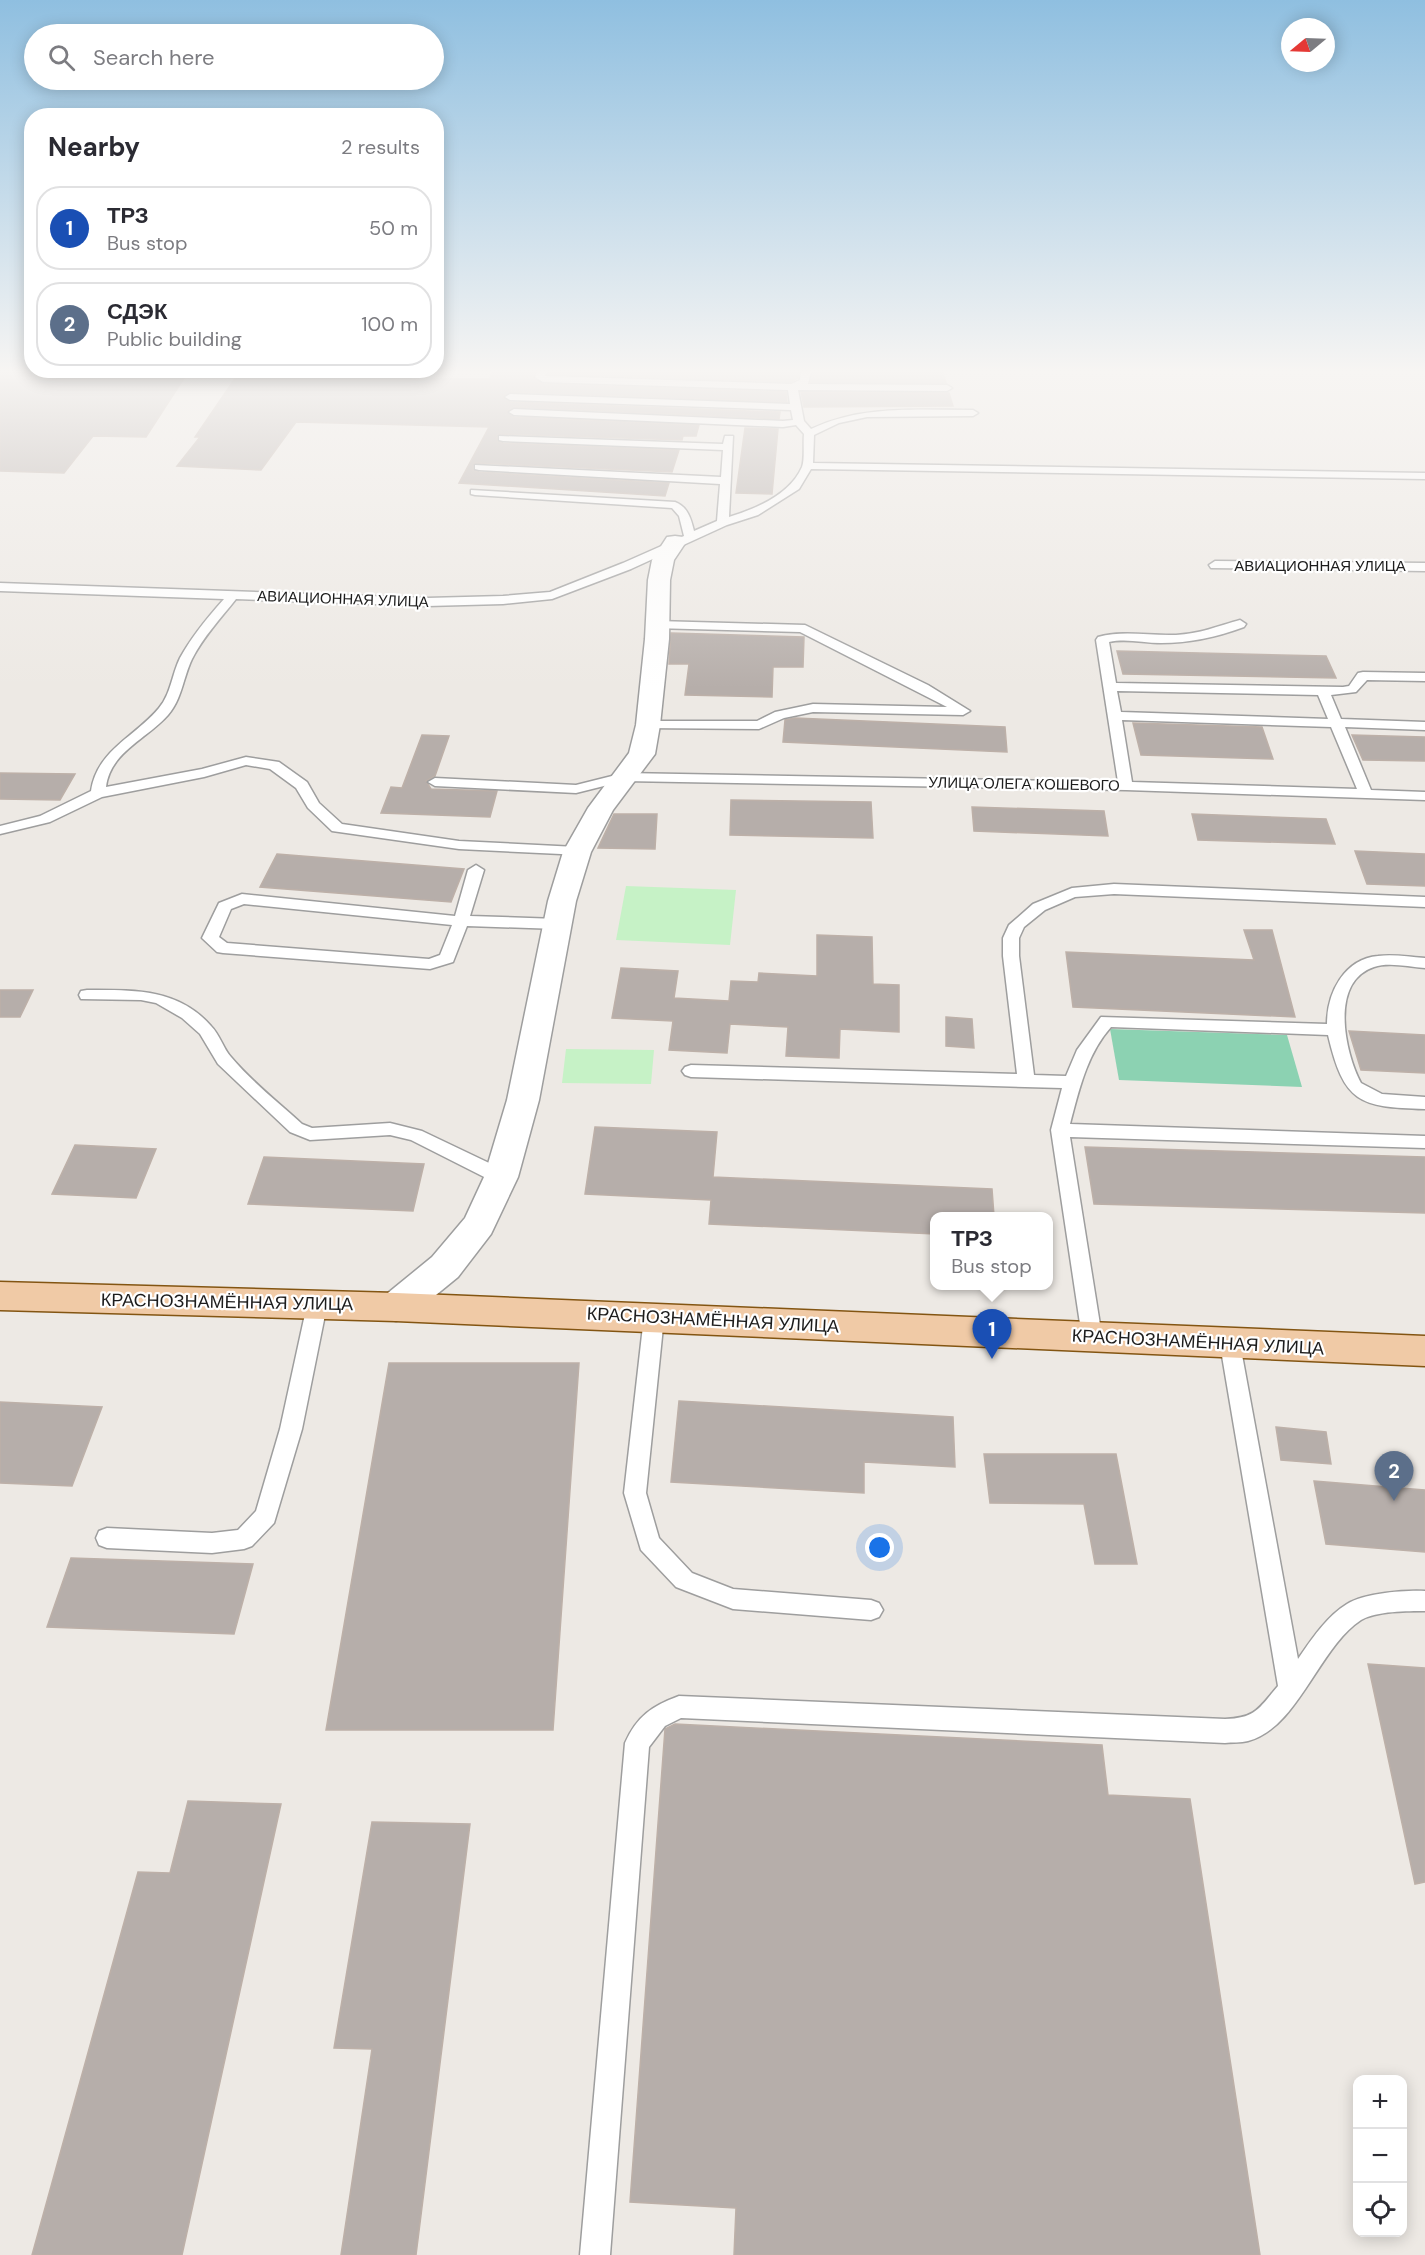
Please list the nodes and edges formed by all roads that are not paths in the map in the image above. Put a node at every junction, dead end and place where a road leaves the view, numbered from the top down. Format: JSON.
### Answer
{"nodes":[{"id":1,"x":660,"y":477,"type":"edge"},
{"id":2,"x":726,"y":477,"type":"edge"},
{"id":3,"x":801,"y":477,"type":"edge"},
{"id":4,"x":726,"y":481,"type":"junction"},
{"id":5,"x":475,"y":492,"type":"dead end"},
{"id":6,"x":723,"y":523,"type":"junction"},
{"id":7,"x":683,"y":539,"type":"junction"},
{"id":8,"x":1215,"y":565,"type":"dead end"},
{"id":9,"x":1425,"y":567,"type":"edge"},
{"id":10,"x":0,"y":586,"type":"edge"},
{"id":11,"x":233,"y":595,"type":"junction"},
{"id":12,"x":1240,"y":624,"type":"dead end"},
{"id":13,"x":657,"y":625,"type":"junction"},
{"id":14,"x":1425,"y":677,"type":"edge"},
{"id":15,"x":1110,"y":687,"type":"junction"},
{"id":16,"x":1323,"y":691,"type":"junction"},
{"id":17,"x":1116,"y":716,"type":"junction"},
{"id":18,"x":1336,"y":723,"type":"junction"},
{"id":19,"x":648,"y":725,"type":"junction"},
{"id":20,"x":1425,"y":726,"type":"edge"},
{"id":21,"x":624,"y":777,"type":"junction"},
{"id":22,"x":435,"y":782,"type":"dead end"},
{"id":23,"x":1126,"y":786,"type":"junction"},
{"id":24,"x":98,"y":793,"type":"junction"},
{"id":25,"x":1366,"y":795,"type":"junction"},
{"id":26,"x":1425,"y":796,"type":"edge"},
{"id":27,"x":0,"y":830,"type":"edge"},
{"id":28,"x":577,"y":852,"type":"junction"},
{"id":29,"x":476,"y":870,"type":"dead end"},
{"id":30,"x":1425,"y":902,"type":"edge"},
{"id":31,"x":461,"y":921,"type":"junction"},
{"id":32,"x":558,"y":924,"type":"junction"},
{"id":33,"x":1425,"y":963,"type":"edge"},
{"id":34,"x":87,"y":995,"type":"dead end"},
{"id":35,"x":1336,"y":1030,"type":"junction"},
{"id":36,"x":691,"y":1071,"type":"dead end"},
{"id":37,"x":1026,"y":1081,"type":"junction"},
{"id":38,"x":1072,"y":1082,"type":"junction"},
{"id":39,"x":1425,"y":1103,"type":"edge"},
{"id":40,"x":1060,"y":1130,"type":"junction"},
{"id":41,"x":1425,"y":1142,"type":"edge"},
{"id":42,"x":501,"y":1177,"type":"junction"},
{"id":43,"x":0,"y":1296,"type":"edge"},
{"id":44,"x":317,"y":1305,"type":"junction"},
{"id":45,"x":396,"y":1307,"type":"junction"},
{"id":46,"x":654,"y":1317,"type":"junction"},
{"id":47,"x":1092,"y":1337,"type":"junction"},
{"id":48,"x":1230,"y":1344,"type":"junction"},
{"id":49,"x":1425,"y":1351,"type":"edge"},
{"id":50,"x":107,"y":1538,"type":"dead end"},
{"id":51,"x":1425,"y":1601,"type":"edge"},
{"id":52,"x":871,"y":1610,"type":"dead end"},
{"id":53,"x":1291,"y":1689,"type":"junction"},
{"id":54,"x":595,"y":2255,"type":"edge"}],
"edges":[{"from":1,"to":4,"type":"lane"},
{"from":2,"to":4,"type":"lane"},
{"from":3,"to":6,"type":"lane","name":"АВИАЦИОННАЯ УЛИЦА"},
{"from":4,"to":6,"type":"lane"},
{"from":5,"to":7,"type":"lane"},
{"from":6,"to":7,"type":"lane","name":"АВИАЦИОННАЯ УЛИЦА"},
{"from":7,"to":11,"type":"lane","name":"АВИАЦИОННАЯ УЛИЦА"},
{"from":7,"to":13,"type":"street"},
{"from":8,"to":9,"type":"lane","name":"АВИАЦИОННАЯ УЛИЦА"},
{"from":10,"to":11,"type":"lane","name":"АВИАЦИОННАЯ УЛИЦА"},
{"from":11,"to":24,"type":"lane"},
{"from":12,"to":15,"type":"lane"},
{"from":13,"to":19,"type":"street"},
{"from":13,"to":19,"type":"lane"},
{"from":14,"to":16,"type":"lane"},
{"from":15,"to":16,"type":"lane"},
{"from":15,"to":17,"type":"lane"},
{"from":16,"to":18,"type":"lane"},
{"from":17,"to":18,"type":"lane"},
{"from":17,"to":23,"type":"lane"},
{"from":18,"to":20,"type":"lane"},
{"from":18,"to":25,"type":"lane"},
{"from":19,"to":21,"type":"street"},
{"from":21,"to":22,"type":"lane","name":"УЛИЦА ОЛЕГА КОШЕВОГО"},
{"from":21,"to":23,"type":"lane","name":"УЛИЦА ОЛЕГА КОШЕВОГО"},
{"from":21,"to":28,"type":"street"},
{"from":23,"to":25,"type":"lane","name":"УЛИЦА ОЛЕГА КОШЕВОГО"},
{"from":24,"to":27,"type":"lane"},
{"from":24,"to":28,"type":"lane"},
{"from":25,"to":26,"type":"lane","name":"УЛИЦА ОЛЕГА КОШЕВОГО"},
{"from":28,"to":32,"type":"street"},
{"from":29,"to":31,"type":"lane"},
{"from":30,"to":37,"type":"lane"},
{"from":31,"to":31,"type":"lane"},
{"from":31,"to":32,"type":"lane"},
{"from":32,"to":42,"type":"street"},
{"from":33,"to":35,"type":"lane"},
{"from":34,"to":42,"type":"lane"},
{"from":35,"to":38,"type":"lane"},
{"from":35,"to":39,"type":"lane"},
{"from":36,"to":37,"type":"lane"},
{"from":37,"to":38,"type":"lane"},
{"from":38,"to":40,"type":"lane"},
{"from":40,"to":41,"type":"lane"},
{"from":40,"to":47,"type":"lane"},
{"from":42,"to":45,"type":"street"},
{"from":43,"to":44,"type":"main road","name":"КРАСНОЗНАМЁННАЯ УЛИЦА"},
{"from":44,"to":45,"type":"main road","name":"КРАСНОЗНАМЁННАЯ УЛИЦА"},
{"from":44,"to":50,"type":"lane"},
{"from":45,"to":46,"type":"main road","name":"КРАСНОЗНАМЁННАЯ УЛИЦА"},
{"from":46,"to":47,"type":"main road","name":"КРАСНОЗНАМЁННАЯ УЛИЦА"},
{"from":46,"to":52,"type":"lane"},
{"from":47,"to":48,"type":"main road","name":"КРАСНОЗНАМЁННАЯ УЛИЦА"},
{"from":48,"to":49,"type":"main road","name":"КРАСНОЗНАМЁННАЯ УЛИЦА"},
{"from":48,"to":53,"type":"lane"},
{"from":51,"to":53,"type":"lane"},
{"from":53,"to":54,"type":"lane"}]}
